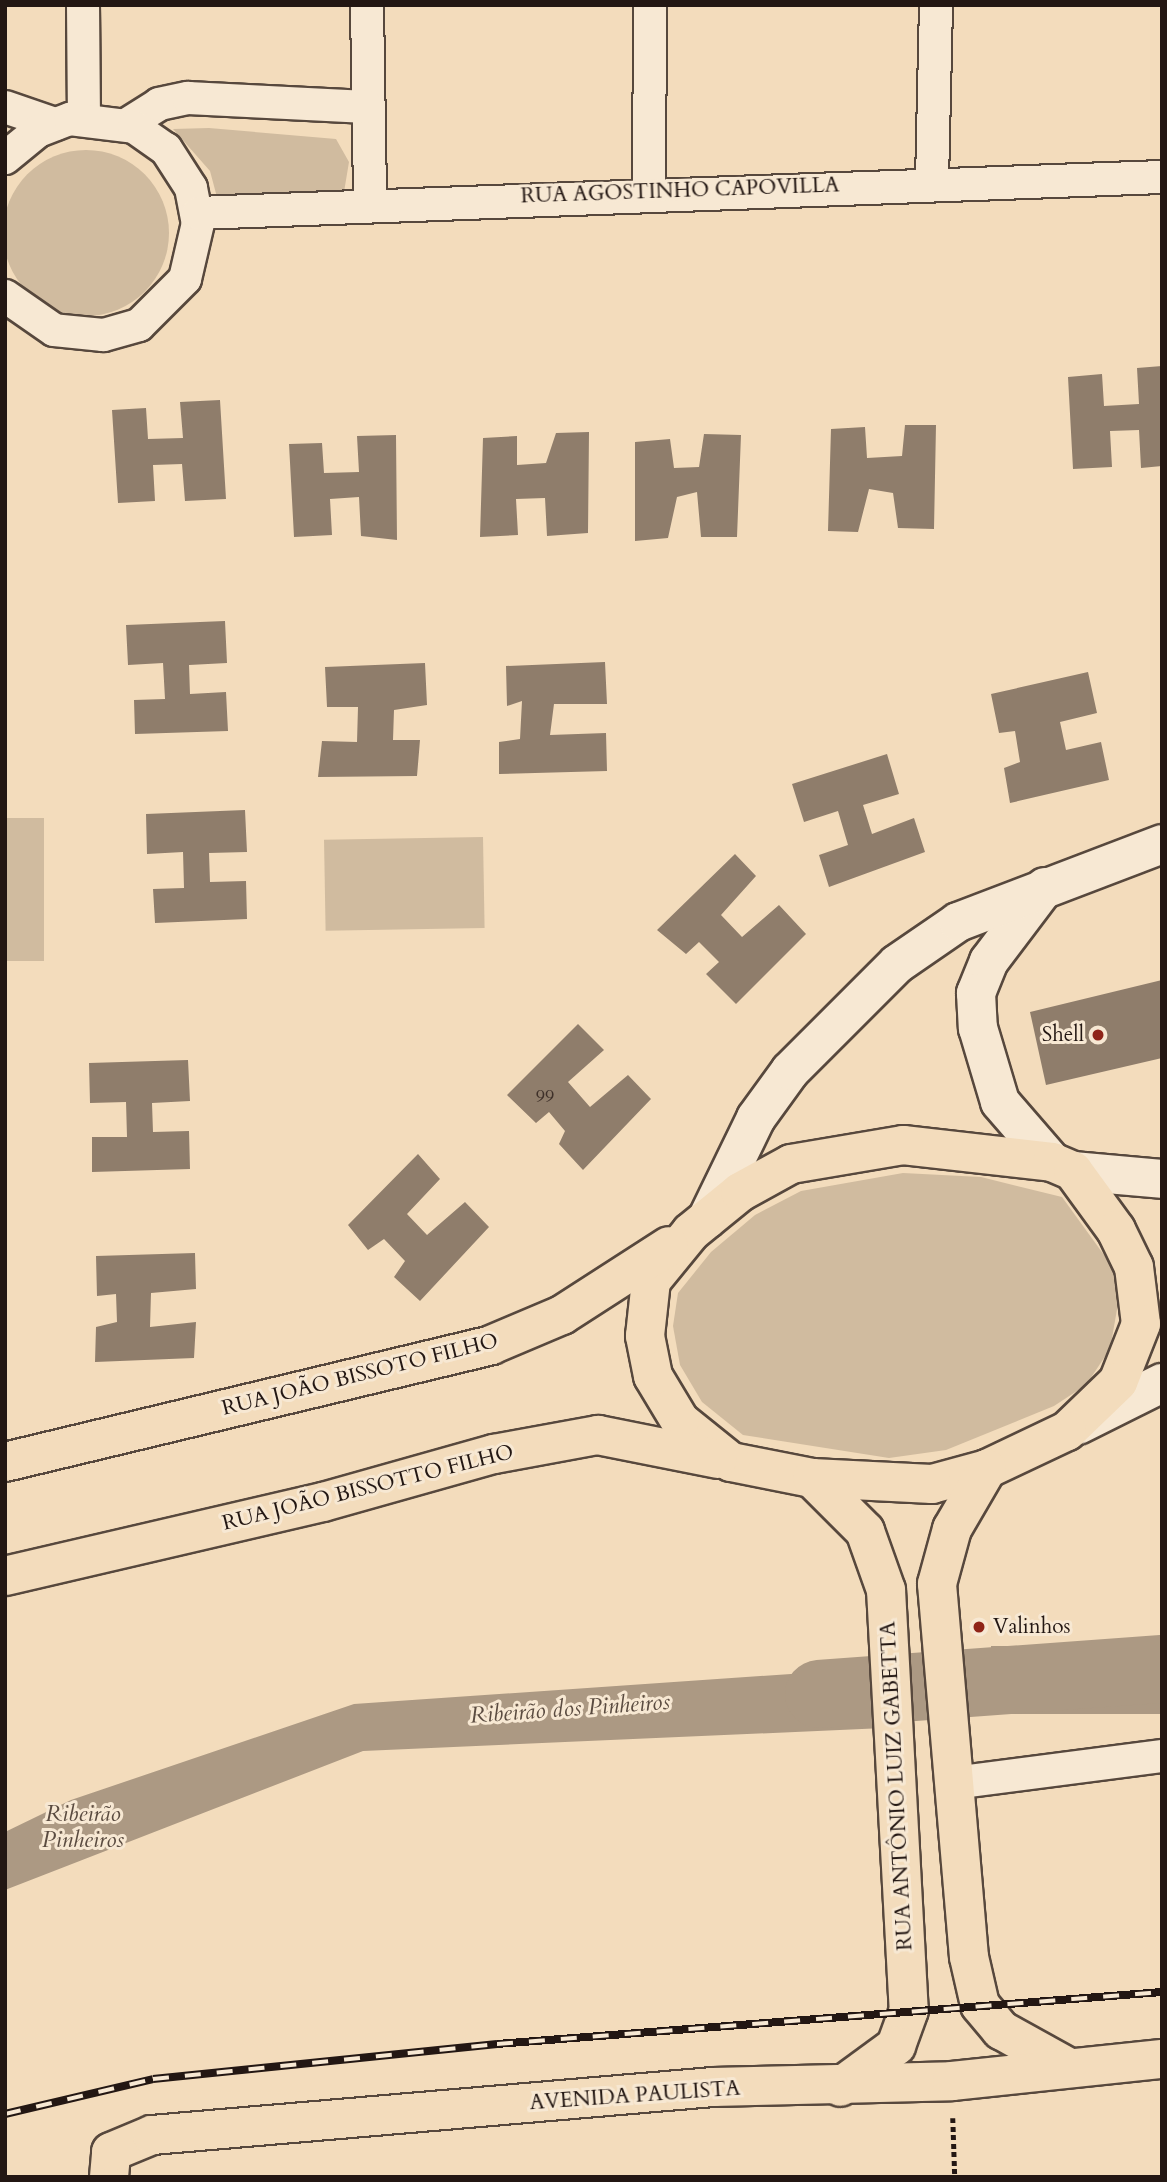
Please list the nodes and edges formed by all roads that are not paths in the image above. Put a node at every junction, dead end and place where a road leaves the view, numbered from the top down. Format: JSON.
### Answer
{"nodes":[{"id":1,"x":83,"y":5,"type":"edge"},
{"id":2,"x":367,"y":5,"type":"edge"},
{"id":3,"x":650,"y":5,"type":"edge"},
{"id":4,"x":936,"y":5,"type":"edge"},
{"id":5,"x":5,"y":107,"type":"edge"},
{"id":6,"x":367,"y":107,"type":"junction"},
{"id":7,"x":69,"y":122,"type":"junction"},
{"id":8,"x":125,"y":125,"type":"junction"},
{"id":9,"x":5,"y":158,"type":"edge"},
{"id":10,"x":1162,"y":177,"type":"edge"},
{"id":11,"x":932,"y":181,"type":"junction"},
{"id":12,"x":649,"y":192,"type":"junction"},
{"id":13,"x":370,"y":204,"type":"junction"},
{"id":14,"x":198,"y":213,"type":"junction"},
{"id":15,"x":5,"y":296,"type":"edge"},
{"id":16,"x":1162,"y":845,"type":"edge"},
{"id":17,"x":1045,"y":887,"type":"junction"},
{"id":18,"x":1062,"y":1167,"type":"junction"},
{"id":19,"x":1162,"y":1179,"type":"edge"},
{"id":20,"x":699,"y":1225,"type":"junction"},
{"id":21,"x":1162,"y":1383,"type":"edge"},
{"id":22,"x":1067,"y":1431,"type":"junction"},
{"id":23,"x":5,"y":1462,"type":"edge"},
{"id":24,"x":731,"y":1462,"type":"junction"},
{"id":25,"x":987,"y":1469,"type":"junction"},
{"id":26,"x":812,"y":1478,"type":"junction"},
{"id":27,"x":5,"y":1576,"type":"edge"},
{"id":28,"x":1162,"y":1756,"type":"edge"},
{"id":29,"x":953,"y":1774,"type":"junction"},
{"id":30,"x":1162,"y":2059,"type":"edge"},
{"id":31,"x":1066,"y":2067,"type":"junction"},
{"id":32,"x":839,"y":2088,"type":"junction"},
{"id":33,"x":104,"y":2169,"type":"edge"}],
"edges":[{"from":1,"to":7,"type":"street"},
{"from":2,"to":6,"type":"street"},
{"from":3,"to":12,"type":"street"},
{"from":4,"to":11,"type":"street"},
{"from":5,"to":7,"type":"street"},
{"from":6,"to":8,"type":"street"},
{"from":6,"to":13,"type":"street"},
{"from":7,"to":8,"type":"street"},
{"from":7,"to":9,"type":"street"},
{"from":8,"to":14,"type":"street"},
{"from":10,"to":11,"type":"street","name":"RUA AGOSTINHO CAPOVILLA"},
{"from":11,"to":12,"type":"street","name":"RUA AGOSTINHO CAPOVILLA"},
{"from":12,"to":13,"type":"street","name":"RUA AGOSTINHO CAPOVILLA"},
{"from":13,"to":14,"type":"street","name":"RUA AGOSTINHO CAPOVILLA"},
{"from":14,"to":15,"type":"street"},
{"from":16,"to":17,"type":"main road","name":"RUA JOÃO BISSOTO FILHO"},
{"from":17,"to":18,"type":"main road","name":"RUA JOÃO BISSOTO FILHO"},
{"from":17,"to":20,"type":"main road","name":"RUA JOÃO BISSOTO FILHO"},
{"from":18,"to":19,"type":"main road"},
{"from":18,"to":20,"type":"main road","name":"RUA JOÃO BISSOTO FILHO"},
{"from":18,"to":22,"type":"main road","name":"RUA JOÃO BISSOTO FILHO"},
{"from":20,"to":23,"type":"main road","name":"RUA JOÃO BISSOTO FILHO"},
{"from":20,"to":24,"type":"main road","name":"RUA JOÃO BISSOTO FILHO"},
{"from":21,"to":22,"type":"main road"},
{"from":22,"to":25,"type":"main road","name":"RUA JOÃO BISSOTO FILHO"},
{"from":24,"to":26,"type":"main road","name":"RUA JOÃO BISSOTO FILHO"},
{"from":24,"to":27,"type":"main road","name":"RUA JOÃO BISSOTTO FILHO"},
{"from":25,"to":26,"type":"main road","name":"RUA JOÃO BISSOTO FILHO"},
{"from":25,"to":29,"type":"main road"},
{"from":26,"to":32,"type":"main road","name":"RUA ANTÔNIO LUIZ GABETTA"},
{"from":28,"to":29,"type":"street"},
{"from":29,"to":31,"type":"main road"},
{"from":30,"to":31,"type":"main road","name":"AVENIDA PAULISTA"},
{"from":31,"to":32,"type":"main road","name":"AVENIDA PAULISTA"},
{"from":32,"to":33,"type":"main road","name":"AVENIDA PAULISTA"}]}
